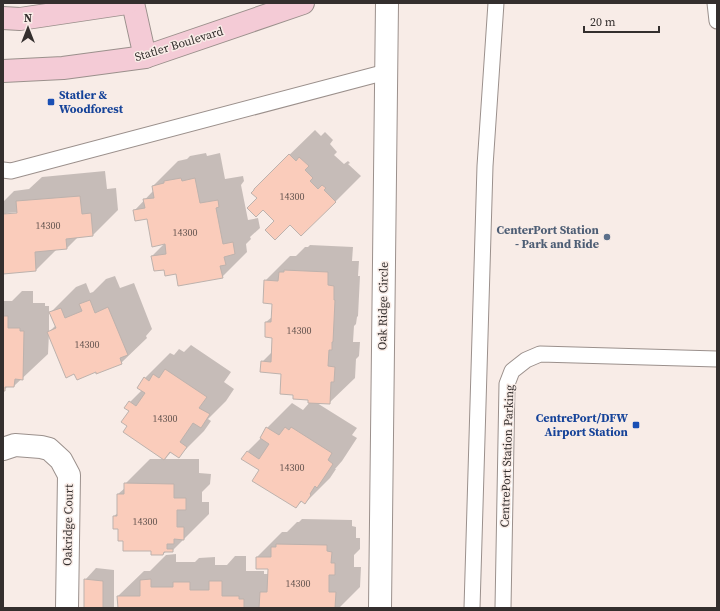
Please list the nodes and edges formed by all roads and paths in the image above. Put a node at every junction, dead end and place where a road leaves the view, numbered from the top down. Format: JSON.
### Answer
{"nodes":[{"id":1,"x":126,"y":3,"type":"edge"},
{"id":2,"x":303,"y":3,"type":"edge"},
{"id":3,"x":386,"y":3,"type":"edge"},
{"id":4,"x":496,"y":3,"type":"edge"},
{"id":5,"x":715,"y":3,"type":"edge"},
{"id":6,"x":3,"y":18,"type":"edge"},
{"id":7,"x":717,"y":21,"type":"edge"},
{"id":8,"x":145,"y":57,"type":"junction"},
{"id":9,"x":3,"y":71,"type":"edge"},
{"id":10,"x":386,"y":72,"type":"junction"},
{"id":11,"x":3,"y":170,"type":"edge"},
{"id":12,"x":717,"y":359,"type":"edge"},
{"id":13,"x":3,"y":449,"type":"edge"},
{"id":14,"x":67,"y":608,"type":"edge"},
{"id":15,"x":380,"y":608,"type":"edge"},
{"id":16,"x":472,"y":608,"type":"edge"},
{"id":17,"x":503,"y":608,"type":"edge"}],
"edges":[{"from":1,"to":6,"type":"street"},
{"from":1,"to":8,"type":"street"},
{"from":2,"to":8,"type":"street","name":"Statler Boulevard"},
{"from":3,"to":10,"type":"street","name":"Oak Ridge Circle"},
{"from":4,"to":16,"type":"lane"},
{"from":5,"to":7,"type":"lane"},
{"from":8,"to":9,"type":"street","name":"Statler Boulevard"},
{"from":10,"to":11,"type":"lane"},
{"from":10,"to":15,"type":"street","name":"Oak Ridge Circle"},
{"from":12,"to":17,"type":"lane","name":"CentrePort Station Parking"},
{"from":13,"to":14,"type":"street","name":"Oakridge Court"}]}
